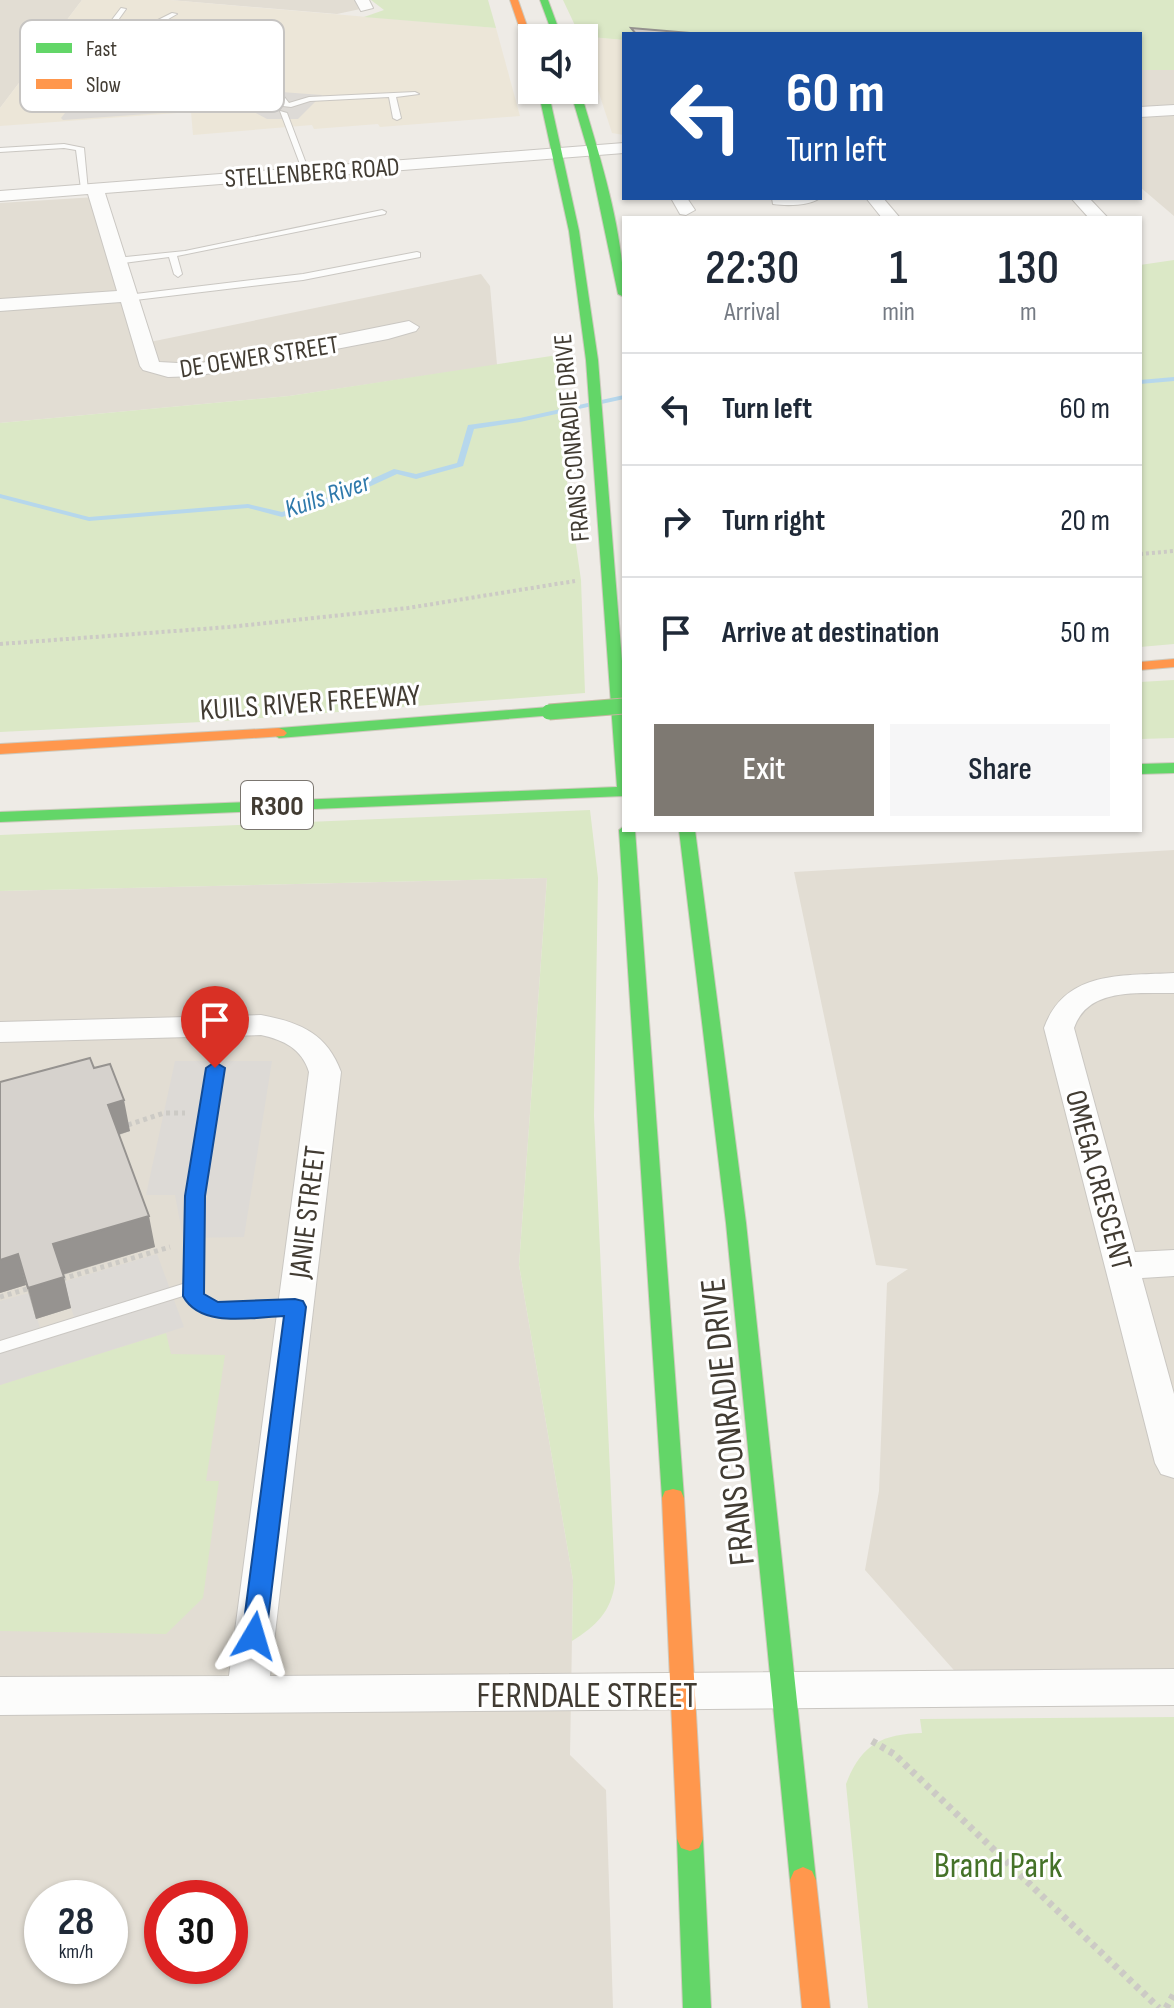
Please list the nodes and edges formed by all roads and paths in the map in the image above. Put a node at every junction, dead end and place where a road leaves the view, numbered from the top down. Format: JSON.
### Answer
{"nodes":[{"id":1,"x":514,"y":0,"type":"edge"},
{"id":2,"x":544,"y":0,"type":"edge"},
{"id":3,"x":123,"y":9,"type":"dead end"},
{"id":4,"x":174,"y":14,"type":"dead end"},
{"id":5,"x":114,"y":20,"type":"edge"},
{"id":6,"x":163,"y":20,"type":"edge"},
{"id":7,"x":522,"y":24,"type":"edge"},
{"id":8,"x":553,"y":24,"type":"edge"},
{"id":9,"x":415,"y":94,"type":"dead end"},
{"id":10,"x":392,"y":95,"type":"junction"},
{"id":11,"x":284,"y":103,"type":"edge"},
{"id":12,"x":546,"y":104,"type":"edge"},
{"id":13,"x":579,"y":104,"type":"edge"},
{"id":14,"x":287,"y":107,"type":"junction"},
{"id":15,"x":284,"y":108,"type":"edge"},
{"id":16,"x":1174,"y":110,"type":"edge"},
{"id":17,"x":1148,"y":111,"type":"edge"},
{"id":18,"x":397,"y":118,"type":"dead end"},
{"id":19,"x":1174,"y":125,"type":"edge"},
{"id":20,"x":622,"y":148,"type":"edge"},
{"id":21,"x":0,"y":150,"type":"edge"},
{"id":22,"x":593,"y":151,"type":"junction"},
{"id":23,"x":556,"y":154,"type":"junction"},
{"id":24,"x":307,"y":172,"type":"junction"},
{"id":25,"x":90,"y":189,"type":"junction"},
{"id":26,"x":0,"y":196,"type":"edge"},
{"id":27,"x":876,"y":200,"type":"edge"},
{"id":28,"x":1081,"y":200,"type":"edge"},
{"id":29,"x":382,"y":212,"type":"dead end"},
{"id":30,"x":889,"y":216,"type":"edge"},
{"id":31,"x":1097,"y":216,"type":"edge"},
{"id":32,"x":172,"y":255,"type":"junction"},
{"id":33,"x":417,"y":255,"type":"dead end"},
{"id":34,"x":116,"y":261,"type":"junction"},
{"id":35,"x":178,"y":274,"type":"dead end"},
{"id":36,"x":622,"y":285,"type":"edge"},
{"id":37,"x":127,"y":297,"type":"junction"},
{"id":38,"x":0,"y":305,"type":"edge"},
{"id":39,"x":409,"y":327,"type":"dead end"},
{"id":40,"x":1174,"y":551,"type":"edge"},
{"id":41,"x":1142,"y":554,"type":"edge"},
{"id":42,"x":581,"y":580,"type":"dead end"},
{"id":43,"x":0,"y":644,"type":"edge"},
{"id":44,"x":1174,"y":663,"type":"edge"},
{"id":45,"x":1142,"y":666,"type":"edge"},
{"id":46,"x":622,"y":706,"type":"edge"},
{"id":47,"x":0,"y":749,"type":"edge"},
{"id":48,"x":622,"y":760,"type":"edge"},
{"id":49,"x":1174,"y":768,"type":"edge"},
{"id":50,"x":1142,"y":769,"type":"edge"},
{"id":51,"x":622,"y":788,"type":"edge"},
{"id":52,"x":0,"y":817,"type":"edge"},
{"id":53,"x":627,"y":832,"type":"edge"},
{"id":54,"x":687,"y":832,"type":"edge"},
{"id":55,"x":1174,"y":983,"type":"edge"},
{"id":56,"x":0,"y":1032,"type":"edge"},
{"id":57,"x":215,"y":1068,"type":"dead end"},
{"id":58,"x":208,"y":1113,"type":"junction"},
{"id":59,"x":128,"y":1125,"type":"dead end"},
{"id":60,"x":194,"y":1239,"type":"junction"},
{"id":61,"x":1174,"y":1263,"type":"edge"},
{"id":62,"x":1121,"y":1266,"type":"junction"},
{"id":63,"x":62,"y":1279,"type":"edge"},
{"id":64,"x":192,"y":1287,"type":"junction"},
{"id":65,"x":27,"y":1289,"type":"edge"},
{"id":66,"x":0,"y":1297,"type":"edge"},
{"id":67,"x":295,"y":1307,"type":"junction"},
{"id":68,"x":0,"y":1347,"type":"edge"},
{"id":69,"x":1174,"y":1463,"type":"edge"},
{"id":70,"x":1174,"y":1687,"type":"edge"},
{"id":71,"x":786,"y":1692,"type":"junction"},
{"id":72,"x":681,"y":1693,"type":"junction"},
{"id":73,"x":0,"y":1696,"type":"edge"},
{"id":74,"x":247,"y":1696,"type":"junction"},
{"id":75,"x":872,"y":1741,"type":"dead end"},
{"id":76,"x":1174,"y":1994,"type":"edge"},
{"id":77,"x":697,"y":2008,"type":"edge"},
{"id":78,"x":816,"y":2008,"type":"edge"},
{"id":79,"x":1159,"y":2008,"type":"edge"},
{"id":80,"x":1166,"y":2008,"type":"edge"}],
"edges":[{"from":1,"to":7,"type":"main road"},
{"from":2,"to":8,"type":"main road"},
{"from":3,"to":5,"type":"lane"},
{"from":4,"to":6,"type":"lane"},
{"from":9,"to":10,"type":"lane"},
{"from":10,"to":14,"type":"lane"},
{"from":10,"to":18,"type":"lane"},
{"from":11,"to":14,"type":"lane"},
{"from":12,"to":23,"type":"main road","name":"FRANS CONRADIE DRIVE"},
{"from":13,"to":22,"type":"main road"},
{"from":14,"to":15,"type":"lane"},
{"from":14,"to":24,"type":"lane"},
{"from":16,"to":17,"type":"street"},
{"from":17,"to":19,"type":"street"},
{"from":20,"to":22,"type":"street","name":"STELLENBERG ROAD"},
{"from":21,"to":25,"type":"lane"},
{"from":22,"to":23,"type":"street","name":"STELLENBERG ROAD"},
{"from":22,"to":36,"type":"main road"},
{"from":23,"to":24,"type":"street","name":"STELLENBERG ROAD"},
{"from":23,"to":48,"type":"main road","name":"FRANS CONRADIE DRIVE"},
{"from":24,"to":25,"type":"street","name":"STELLENBERG ROAD"},
{"from":25,"to":26,"type":"street","name":"STELLENBERG ROAD"},
{"from":25,"to":34,"type":"street","name":"DE OEWER STREET"},
{"from":27,"to":30,"type":"street"},
{"from":28,"to":31,"type":"street"},
{"from":29,"to":32,"type":"lane"},
{"from":32,"to":34,"type":"lane"},
{"from":32,"to":35,"type":"lane"},
{"from":33,"to":37,"type":"lane"},
{"from":34,"to":37,"type":"street","name":"DE OEWER STREET"},
{"from":37,"to":38,"type":"street"},
{"from":37,"to":39,"type":"street","name":"DE OEWER STREET"},
{"from":40,"to":41,"type":"path"},
{"from":42,"to":43,"type":"path"},
{"from":44,"to":45,"type":"main road"},
{"from":46,"to":47,"type":"main road","name":"KUILS RIVER FREEWAY","bridge":true},
{"from":49,"to":50,"type":"main road"},
{"from":51,"to":52,"type":"main road","number":"R300"},
{"from":53,"to":72,"type":"main road","name":"FRANS CONRADIE DRIVE"},
{"from":54,"to":71,"type":"main road","name":"FRANS CONRADIE DRIVE"},
{"from":55,"to":62,"type":"street","name":"OMEGA CRESCENT"},
{"from":56,"to":67,"type":"street","name":"JANIE STREET"},
{"from":57,"to":58,"type":"lane"},
{"from":58,"to":59,"type":"path"},
{"from":58,"to":60,"type":"lane"},
{"from":60,"to":63,"type":"path"},
{"from":60,"to":64,"type":"lane"},
{"from":61,"to":62,"type":"street"},
{"from":62,"to":69,"type":"street","name":"OMEGA CRESCENT"},
{"from":64,"to":67,"type":"lane"},
{"from":64,"to":68,"type":"lane"},
{"from":65,"to":66,"type":"path"},
{"from":67,"to":74,"type":"street","name":"JANIE STREET"},
{"from":70,"to":71,"type":"street","name":"FERNDALE STREET"},
{"from":71,"to":72,"type":"street","name":"FERNDALE STREET"},
{"from":71,"to":78,"type":"main road","name":"FRANS CONRADIE DRIVE"},
{"from":72,"to":74,"type":"street","name":"FERNDALE STREET"},
{"from":72,"to":77,"type":"main road","name":"FRANS CONRADIE DRIVE"},
{"from":73,"to":74,"type":"street","name":"FERNDALE STREET"},
{"from":75,"to":79,"type":"path"},
{"from":76,"to":80,"type":"path"}]}
